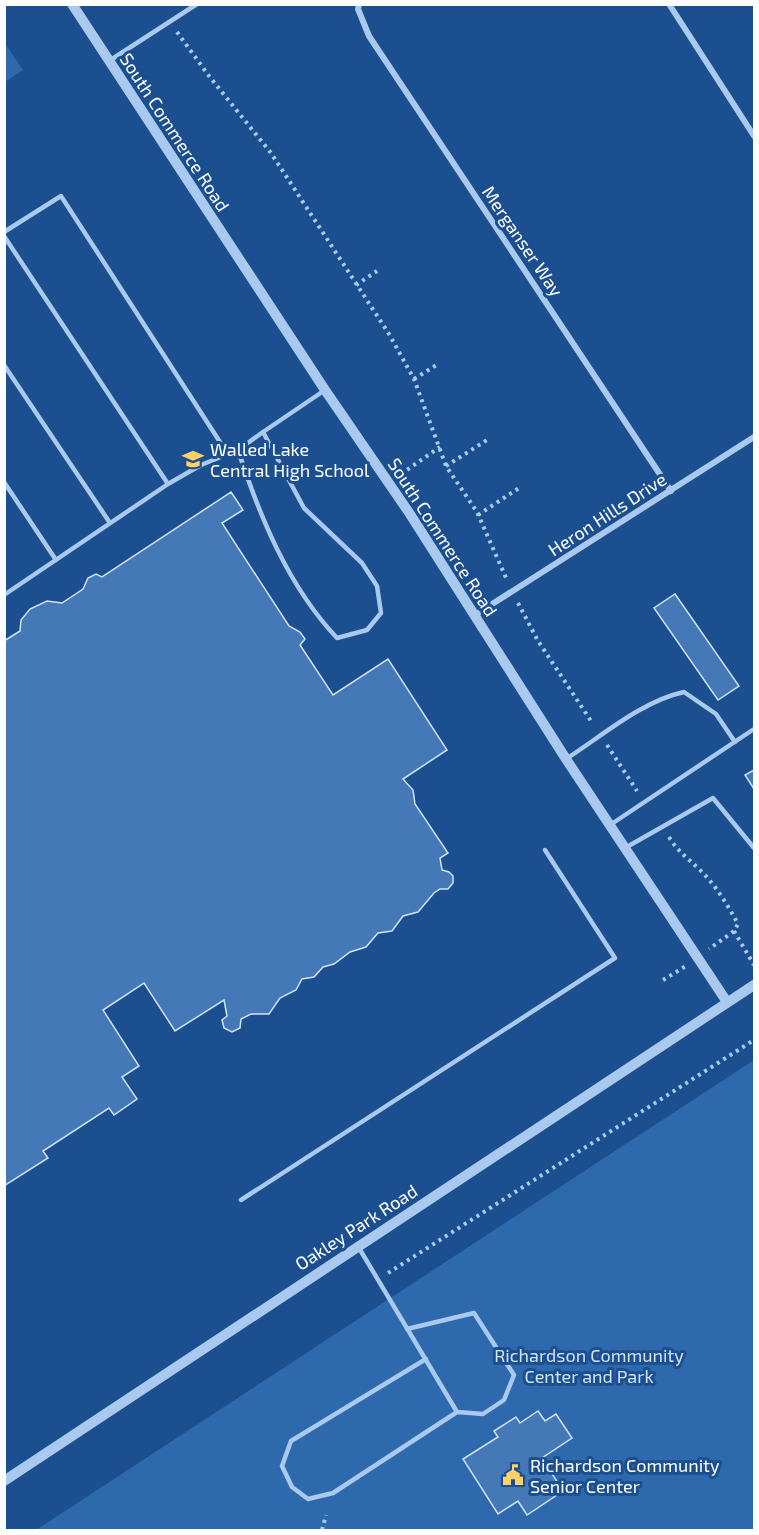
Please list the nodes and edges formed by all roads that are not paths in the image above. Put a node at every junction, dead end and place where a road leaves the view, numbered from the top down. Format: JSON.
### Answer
{"nodes":[{"id":1,"x":72,"y":4,"type":"edge"},
{"id":2,"x":197,"y":4,"type":"edge"},
{"id":3,"x":359,"y":4,"type":"edge"},
{"id":4,"x":669,"y":4,"type":"edge"},
{"id":5,"x":109,"y":61,"type":"junction"},
{"id":6,"x":754,"y":136,"type":"edge"},
{"id":7,"x":4,"y":234,"type":"edge"},
{"id":8,"x":4,"y":365,"type":"edge"},
{"id":9,"x":325,"y":390,"type":"junction"},
{"id":10,"x":263,"y":432,"type":"junction"},
{"id":11,"x":754,"y":437,"type":"edge"},
{"id":12,"x":238,"y":450,"type":"junction"},
{"id":13,"x":229,"y":456,"type":"junction"},
{"id":14,"x":4,"y":482,"type":"edge"},
{"id":15,"x":168,"y":484,"type":"junction"},
{"id":16,"x":671,"y":491,"type":"junction"},
{"id":17,"x":110,"y":523,"type":"junction"},
{"id":18,"x":56,"y":560,"type":"junction"},
{"id":19,"x":4,"y":595,"type":"edge"},
{"id":20,"x":476,"y":615,"type":"junction"},
{"id":21,"x":754,"y":729,"type":"edge"},
{"id":22,"x":735,"y":742,"type":"junction"},
{"id":23,"x":566,"y":759,"type":"junction"},
{"id":24,"x":610,"y":825,"type":"junction"},
{"id":25,"x":625,"y":848,"type":"junction"},
{"id":26,"x":754,"y":848,"type":"edge"},
{"id":27,"x":545,"y":850,"type":"dead end"},
{"id":28,"x":754,"y":985,"type":"edge"},
{"id":29,"x":728,"y":1002,"type":"junction"},
{"id":30,"x":241,"y":1200,"type":"dead end"},
{"id":31,"x":357,"y":1246,"type":"junction"},
{"id":32,"x":407,"y":1329,"type":"junction"},
{"id":33,"x":426,"y":1359,"type":"junction"},
{"id":34,"x":457,"y":1412,"type":"junction"},
{"id":35,"x":4,"y":1481,"type":"edge"}],
"edges":[{"from":1,"to":5,"type":"street","name":"South Commerce Road"},
{"from":2,"to":5,"type":"lane"},
{"from":3,"to":16,"type":"street","name":"Merganser Way"},
{"from":4,"to":6,"type":"street"},
{"from":5,"to":9,"type":"street","name":"South Commerce Road"},
{"from":7,"to":13,"type":"lane"},
{"from":7,"to":15,"type":"lane"},
{"from":8,"to":17,"type":"lane"},
{"from":9,"to":10,"type":"lane"},
{"from":9,"to":20,"type":"street","name":"South Commerce Road"},
{"from":10,"to":12,"type":"lane"},
{"from":10,"to":12,"type":"lane"},
{"from":11,"to":16,"type":"street","name":"Heron Hills Drive"},
{"from":12,"to":13,"type":"lane"},
{"from":13,"to":15,"type":"lane"},
{"from":14,"to":18,"type":"lane"},
{"from":15,"to":17,"type":"lane"},
{"from":16,"to":20,"type":"street","name":"Heron Hills Drive"},
{"from":17,"to":18,"type":"lane"},
{"from":18,"to":19,"type":"lane"},
{"from":20,"to":23,"type":"street","name":"South Commerce Road"},
{"from":21,"to":22,"type":"lane"},
{"from":22,"to":23,"type":"lane"},
{"from":22,"to":24,"type":"lane"},
{"from":23,"to":24,"type":"street","name":"South Commerce Road"},
{"from":24,"to":25,"type":"street","name":"South Commerce Road"},
{"from":25,"to":26,"type":"lane"},
{"from":25,"to":29,"type":"street","name":"South Commerce Road"},
{"from":27,"to":30,"type":"lane"},
{"from":28,"to":29,"type":"street"},
{"from":29,"to":31,"type":"street","name":"Oakley Park Road"},
{"from":31,"to":32,"type":"lane"},
{"from":31,"to":35,"type":"street","name":"Oakley Park Road"},
{"from":32,"to":33,"type":"lane"},
{"from":32,"to":34,"type":"lane"},
{"from":33,"to":34,"type":"lane"},
{"from":33,"to":34,"type":"lane"}]}
